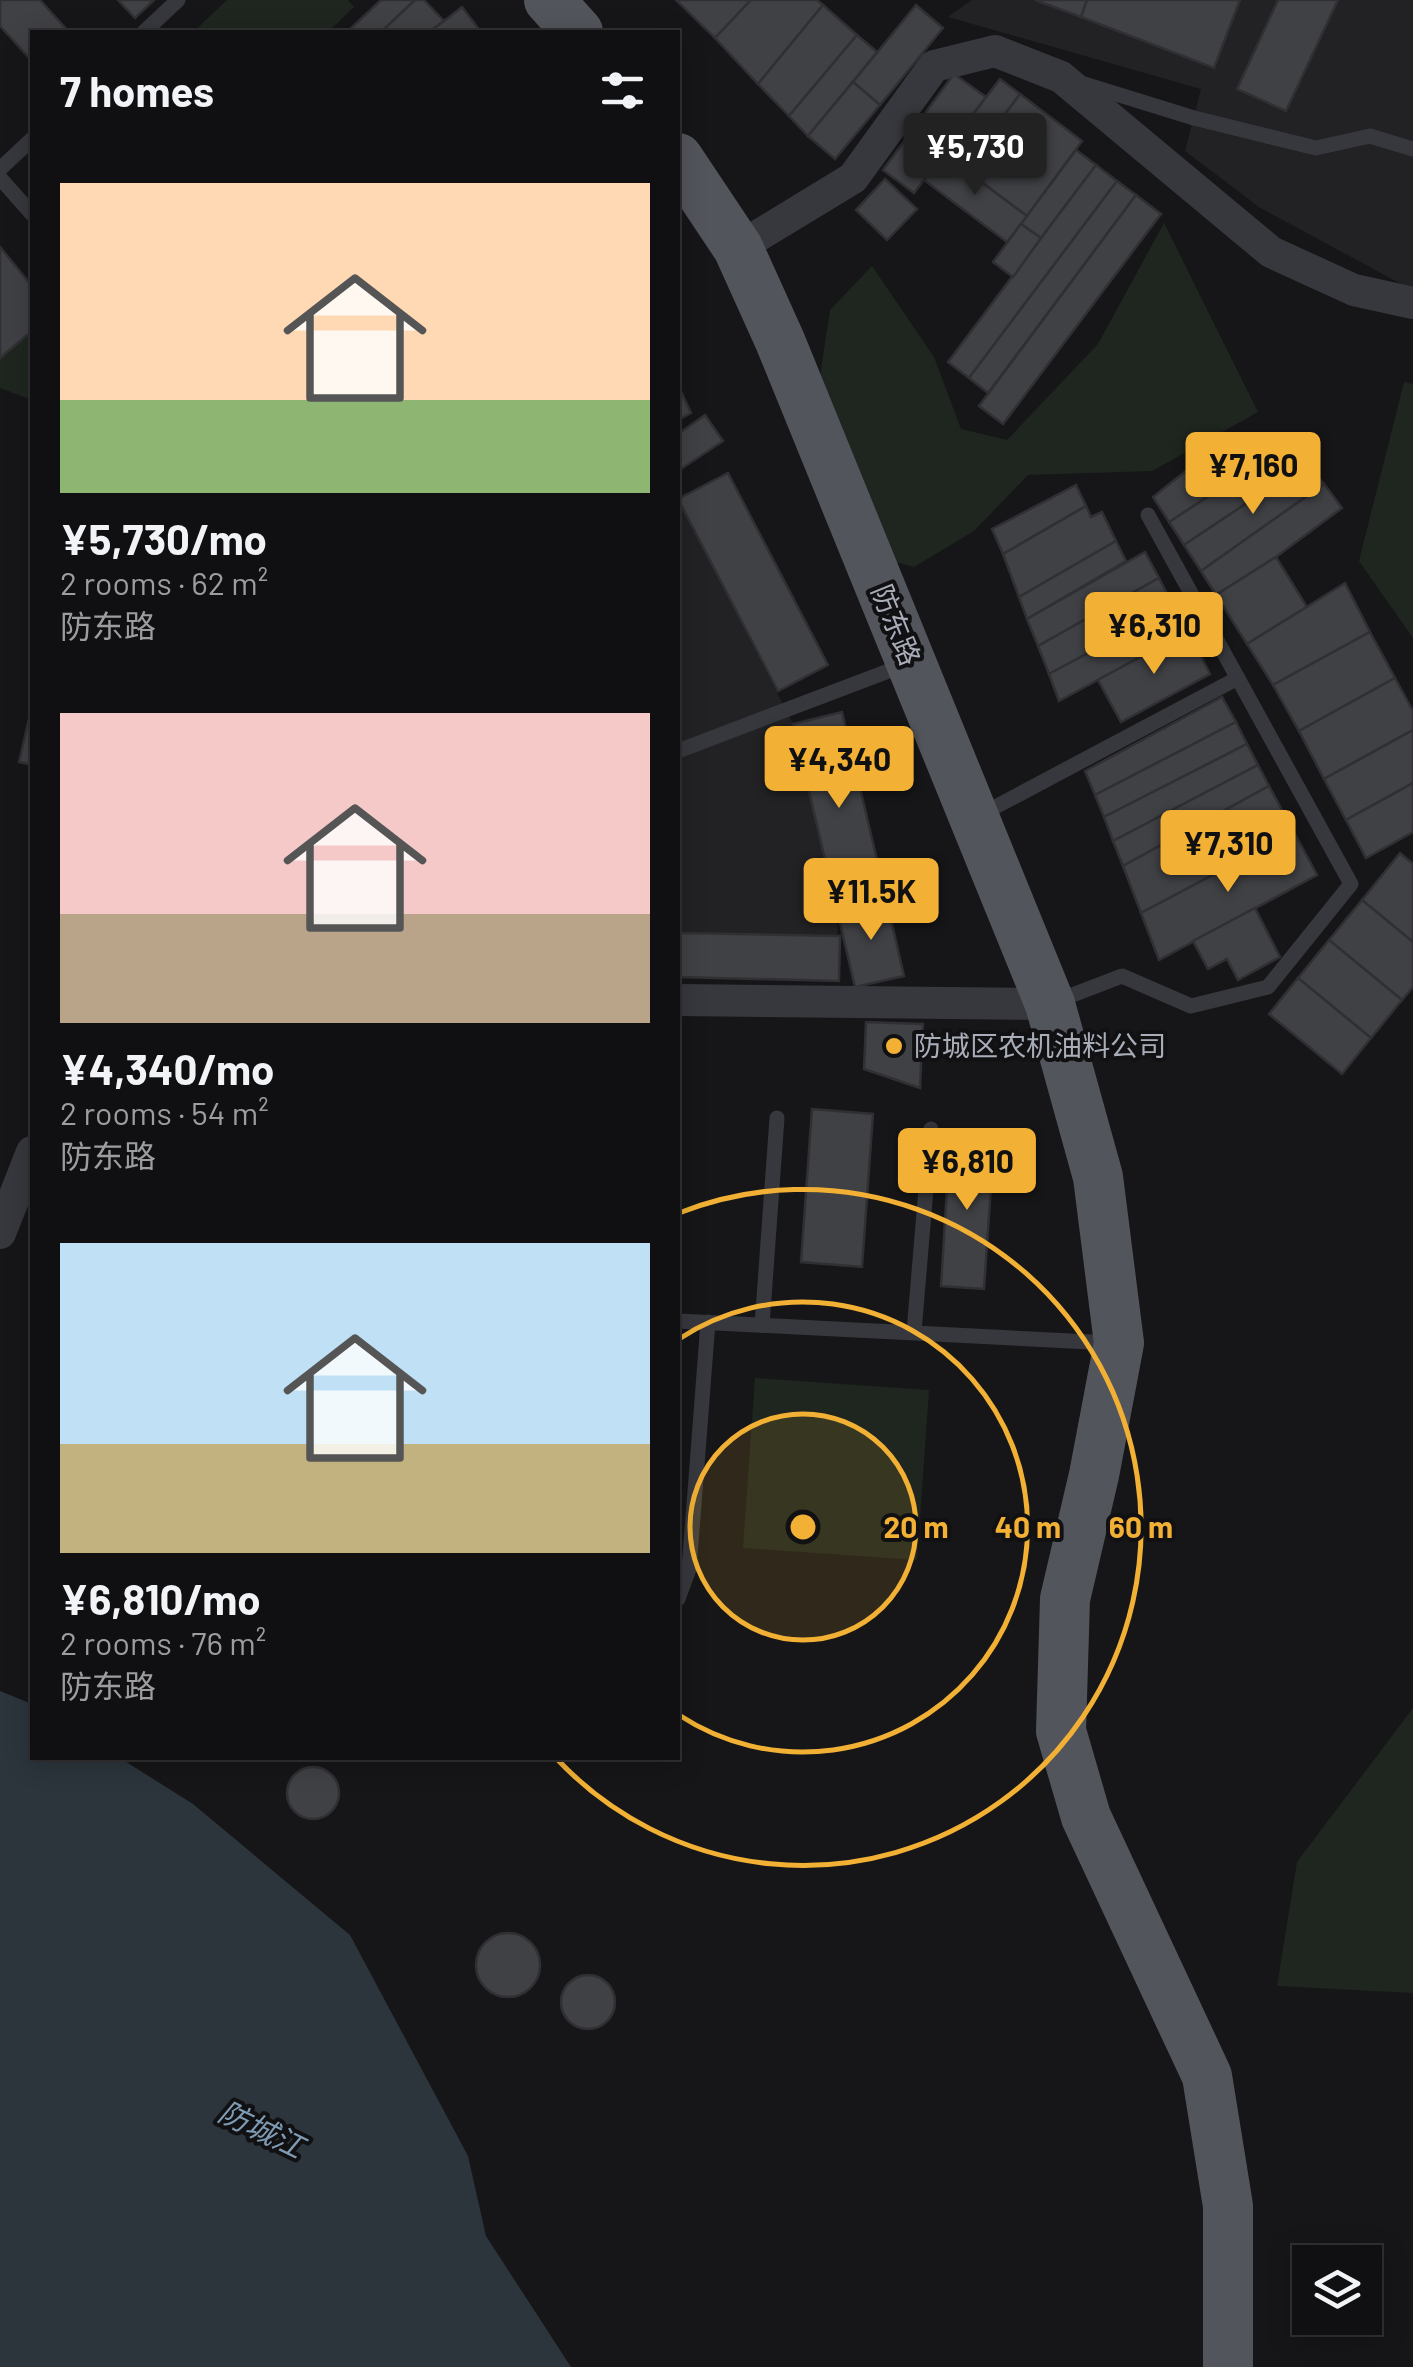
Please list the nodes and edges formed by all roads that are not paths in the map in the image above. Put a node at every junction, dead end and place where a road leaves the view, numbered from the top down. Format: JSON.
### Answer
{"nodes":[{"id":1,"x":178,"y":0,"type":"edge"},
{"id":2,"x":548,"y":0,"type":"edge"},
{"id":3,"x":146,"y":30,"type":"edge"},
{"id":4,"x":576,"y":30,"type":"edge"},
{"id":5,"x":1061,"y":77,"type":"junction"},
{"id":6,"x":30,"y":140,"type":"edge"},
{"id":7,"x":1413,"y":149,"type":"edge"},
{"id":8,"x":680,"y":161,"type":"edge"},
{"id":9,"x":0,"y":170,"type":"edge"},
{"id":10,"x":0,"y":178,"type":"edge"},
{"id":11,"x":30,"y":212,"type":"edge"},
{"id":12,"x":738,"y":248,"type":"junction"},
{"id":13,"x":1413,"y":303,"type":"edge"},
{"id":14,"x":1148,"y":514,"type":"dead end"},
{"id":15,"x":911,"y":662,"type":"junction"},
{"id":16,"x":1238,"y":678,"type":"junction"},
{"id":17,"x":680,"y":750,"type":"edge"},
{"id":18,"x":974,"y":818,"type":"junction"},
{"id":19,"x":680,"y":1000,"type":"edge"},
{"id":20,"x":1050,"y":1004,"type":"junction"},
{"id":21,"x":777,"y":1118,"type":"dead end"},
{"id":22,"x":931,"y":1129,"type":"dead end"},
{"id":23,"x":30,"y":1157,"type":"edge"},
{"id":24,"x":0,"y":1233,"type":"edge"},
{"id":25,"x":680,"y":1321,"type":"edge"},
{"id":26,"x":708,"y":1322,"type":"junction"},
{"id":27,"x":762,"y":1325,"type":"junction"},
{"id":28,"x":914,"y":1332,"type":"junction"},
{"id":29,"x":1119,"y":1344,"type":"junction"},
{"id":30,"x":680,"y":1594,"type":"edge"},
{"id":31,"x":1228,"y":2367,"type":"edge"}],
"edges":[{"from":1,"to":3,"type":"lane"},
{"from":2,"to":4,"type":"main road"},
{"from":5,"to":7,"type":"lane"},
{"from":5,"to":12,"type":"street"},
{"from":5,"to":13,"type":"street"},
{"from":6,"to":9,"type":"lane"},
{"from":8,"to":12,"type":"main road","name":"防东路"},
{"from":10,"to":11,"type":"lane"},
{"from":12,"to":15,"type":"main road","name":"防东路"},
{"from":14,"to":16,"type":"lane"},
{"from":15,"to":17,"type":"lane"},
{"from":15,"to":18,"type":"main road","name":"防东路"},
{"from":16,"to":18,"type":"lane"},
{"from":16,"to":20,"type":"lane"},
{"from":18,"to":20,"type":"main road","name":"防东路"},
{"from":19,"to":20,"type":"street"},
{"from":20,"to":29,"type":"main road","name":"防东路"},
{"from":21,"to":27,"type":"lane"},
{"from":22,"to":28,"type":"lane"},
{"from":23,"to":24,"type":"street"},
{"from":25,"to":26,"type":"lane"},
{"from":26,"to":27,"type":"lane"},
{"from":26,"to":30,"type":"lane"},
{"from":27,"to":28,"type":"lane"},
{"from":28,"to":29,"type":"lane"},
{"from":29,"to":31,"type":"main road","name":"防东路"}]}
